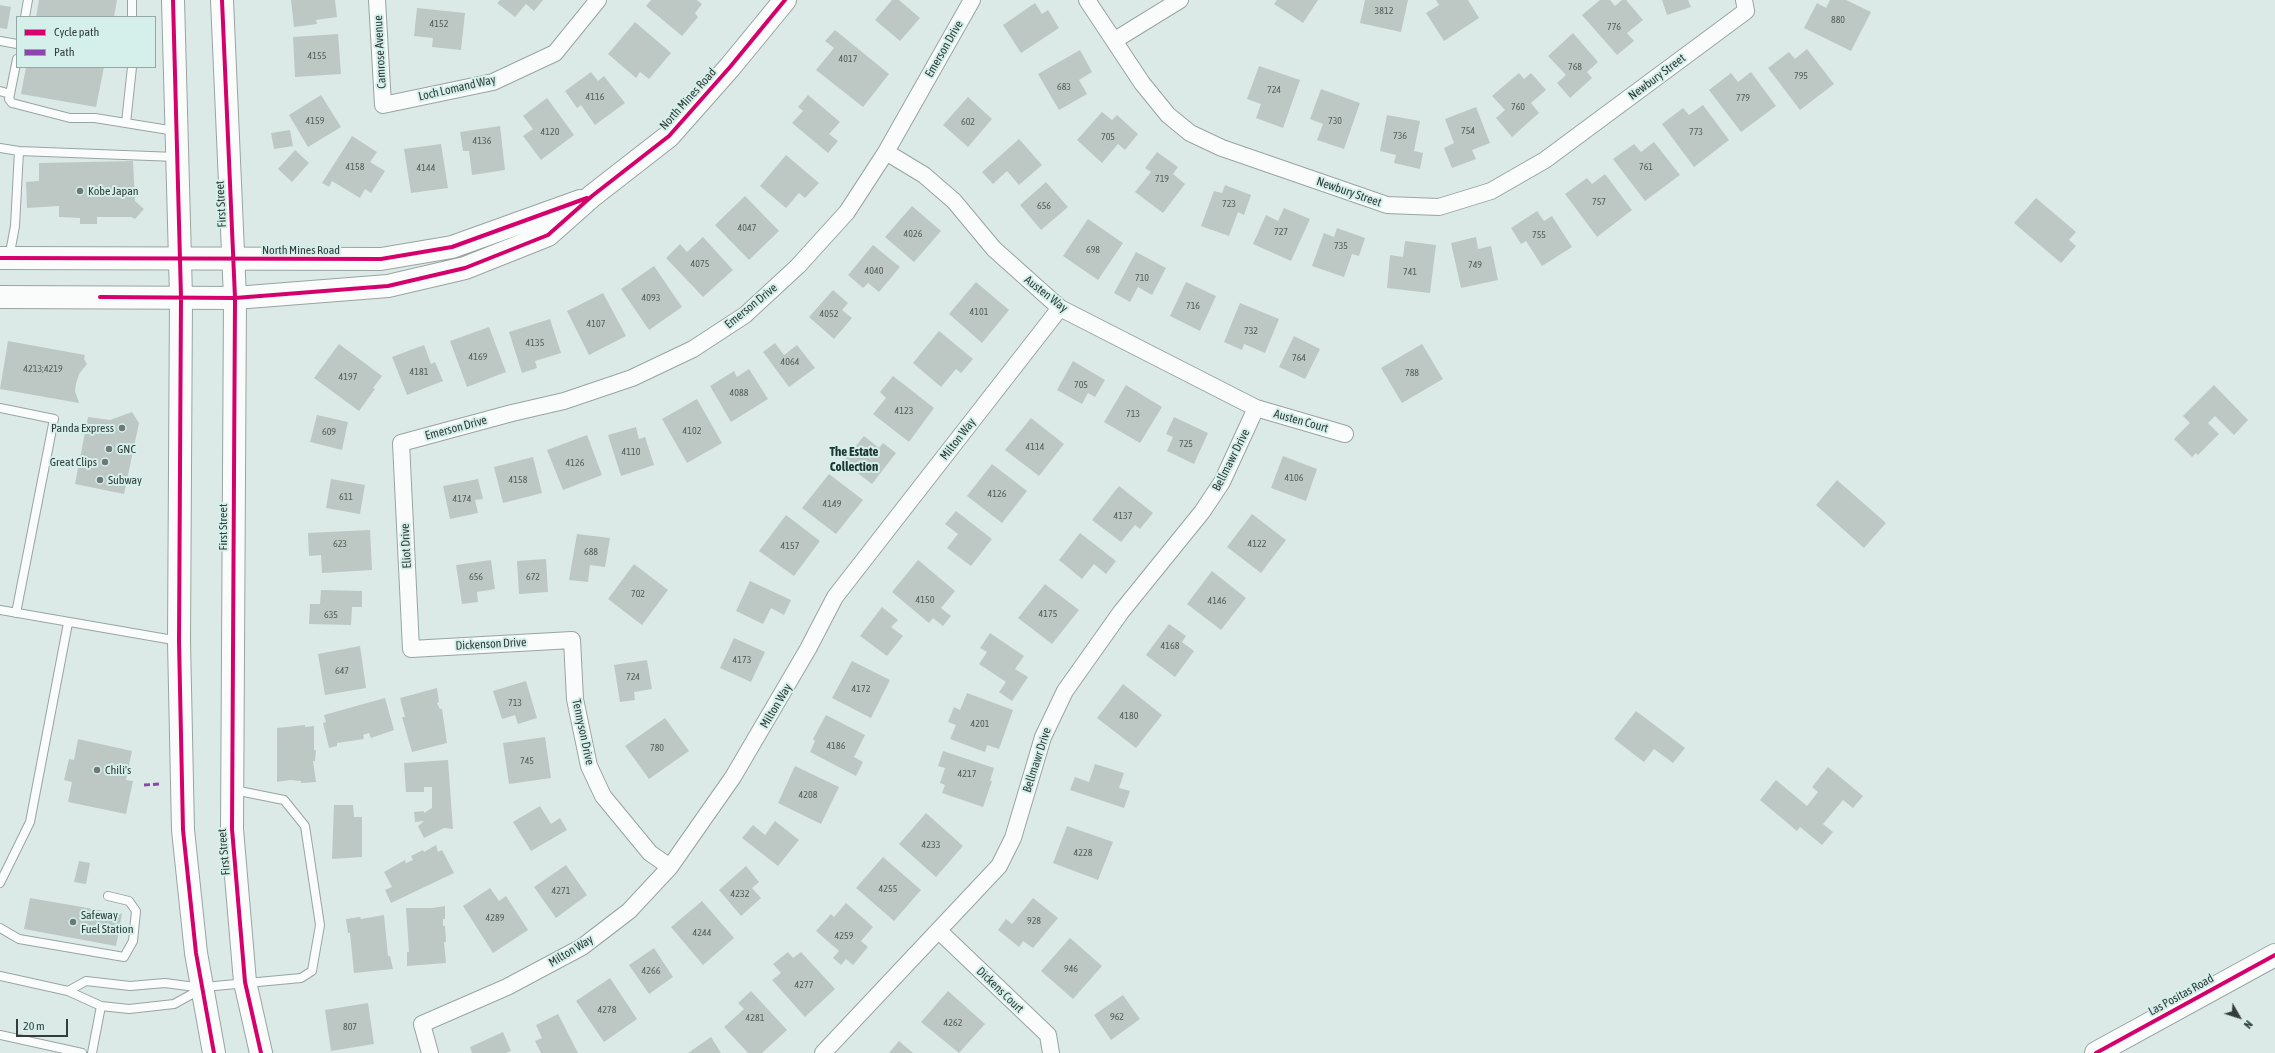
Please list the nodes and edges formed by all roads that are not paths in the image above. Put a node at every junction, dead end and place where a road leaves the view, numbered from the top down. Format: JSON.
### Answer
{"nodes":[{"id":1,"x":28,"y":0,"type":"edge"},
{"id":2,"x":132,"y":0,"type":"edge"},
{"id":3,"x":173,"y":0,"type":"edge"},
{"id":4,"x":222,"y":0,"type":"edge"},
{"id":5,"x":377,"y":0,"type":"edge"},
{"id":6,"x":598,"y":0,"type":"edge"},
{"id":7,"x":785,"y":0,"type":"edge"},
{"id":8,"x":972,"y":0,"type":"edge"},
{"id":9,"x":1087,"y":0,"type":"edge"},
{"id":10,"x":1180,"y":0,"type":"edge"},
{"id":11,"x":1745,"y":5,"type":"edge"},
{"id":12,"x":25,"y":16,"type":"edge"},
{"id":13,"x":132,"y":16,"type":"edge"},
{"id":14,"x":1115,"y":40,"type":"junction"},
{"id":15,"x":0,"y":41,"type":"edge"},
{"id":16,"x":16,"y":44,"type":"edge"},
{"id":17,"x":16,"y":64,"type":"edge"},
{"id":18,"x":132,"y":68,"type":"edge"},
{"id":19,"x":0,"y":91,"type":"edge"},
{"id":20,"x":10,"y":94,"type":"junction"},
{"id":21,"x":382,"y":105,"type":"joint"},
{"id":22,"x":126,"y":123,"type":"junction"},
{"id":23,"x":176,"y":131,"type":"junction"},
{"id":24,"x":0,"y":148,"type":"edge"},
{"id":25,"x":19,"y":151,"type":"junction"},
{"id":26,"x":886,"y":152,"type":"junction"},
{"id":27,"x":177,"y":157,"type":"junction"},
{"id":28,"x":592,"y":196,"type":"junction"},
{"id":29,"x":4,"y":258,"type":"edge"},
{"id":30,"x":180,"y":259,"type":"junction"},
{"id":31,"x":234,"y":260,"type":"junction"},
{"id":32,"x":0,"y":297,"type":"edge"},
{"id":33,"x":181,"y":297,"type":"junction"},
{"id":34,"x":235,"y":298,"type":"junction"},
{"id":35,"x":1060,"y":308,"type":"junction"},
{"id":36,"x":0,"y":408,"type":"edge"},
{"id":37,"x":1256,"y":408,"type":"junction"},
{"id":38,"x":1345,"y":434,"type":"dead end"},
{"id":39,"x":401,"y":443,"type":"joint"},
{"id":40,"x":0,"y":610,"type":"edge"},
{"id":41,"x":16,"y":613,"type":"junction"},
{"id":42,"x":68,"y":623,"type":"junction"},
{"id":43,"x":572,"y":640,"type":"joint"},
{"id":44,"x":179,"y":641,"type":"junction"},
{"id":45,"x":411,"y":649,"type":"joint"},
{"id":46,"x":232,"y":790,"type":"junction"},
{"id":47,"x":670,"y":867,"type":"junction"},
{"id":48,"x":0,"y":883,"type":"edge"},
{"id":49,"x":108,"y":896,"type":"dead end"},
{"id":50,"x":0,"y":928,"type":"edge"},
{"id":51,"x":939,"y":931,"type":"junction"},
{"id":52,"x":2275,"y":955,"type":"edge"},
{"id":53,"x":0,"y":976,"type":"edge"},
{"id":54,"x":245,"y":982,"type":"junction"},
{"id":55,"x":203,"y":988,"type":"junction"},
{"id":56,"x":68,"y":991,"type":"junction"},
{"id":57,"x":101,"y":1006,"type":"junction"},
{"id":58,"x":0,"y":1035,"type":"edge"},
{"id":59,"x":82,"y":1053,"type":"edge"},
{"id":60,"x":92,"y":1053,"type":"edge"},
{"id":61,"x":214,"y":1053,"type":"edge"},
{"id":62,"x":261,"y":1053,"type":"edge"},
{"id":63,"x":430,"y":1053,"type":"edge"},
{"id":64,"x":823,"y":1053,"type":"edge"},
{"id":65,"x":1051,"y":1053,"type":"edge"},
{"id":66,"x":2096,"y":1053,"type":"edge"}],
"edges":[{"from":1,"to":12,"type":"lane"},
{"from":2,"to":13,"type":"lane"},
{"from":3,"to":23,"type":"main road"},
{"from":4,"to":31,"type":"main road","name":"First Street"},
{"from":5,"to":21,"type":"street","name":"Camrose Avenue"},
{"from":6,"to":21,"type":"street","name":"Loch Lomand Way"},
{"from":7,"to":28,"type":"main road","name":"North Mines Road"},
{"from":8,"to":26,"type":"street","name":"Emerson Drive"},
{"from":9,"to":14,"type":"street","name":"Newbury Street"},
{"from":10,"to":14,"type":"street"},
{"from":11,"to":14,"type":"street","name":"Newbury Street"},
{"from":15,"to":16,"type":"lane"},
{"from":17,"to":20,"type":"lane"},
{"from":18,"to":22,"type":"lane"},
{"from":19,"to":20,"type":"lane"},
{"from":20,"to":22,"type":"lane"},
{"from":22,"to":23,"type":"lane"},
{"from":23,"to":27,"type":"main road"},
{"from":24,"to":25,"type":"lane"},
{"from":25,"to":27,"type":"lane"},
{"from":25,"to":29,"type":"lane"},
{"from":26,"to":35,"type":"street","name":"Austen Way"},
{"from":26,"to":39,"type":"street","name":"Emerson Drive"},
{"from":27,"to":30,"type":"main road"},
{"from":28,"to":31,"type":"main road","name":"North Mines Road"},
{"from":28,"to":34,"type":"main road","name":"North Mines Road"},
{"from":29,"to":30,"type":"main road","name":"North Mines Road"},
{"from":30,"to":31,"type":"main road","name":"North Mines Road"},
{"from":30,"to":33,"type":"main road"},
{"from":31,"to":34,"type":"main road","name":"First Street"},
{"from":32,"to":33,"type":"main road","name":"North Mines Road"},
{"from":33,"to":34,"type":"main road","name":"North Mines Road"},
{"from":33,"to":44,"type":"main road"},
{"from":34,"to":46,"type":"main road","name":"First Street"},
{"from":35,"to":37,"type":"street","name":"Austen Way"},
{"from":35,"to":47,"type":"street","name":"Milton Way"},
{"from":36,"to":41,"type":"lane"},
{"from":37,"to":38,"type":"street","name":"Austen Court"},
{"from":37,"to":51,"type":"street","name":"Bellmawr Drive"},
{"from":39,"to":45,"type":"street","name":"Eliot Drive"},
{"from":40,"to":41,"type":"lane"},
{"from":41,"to":42,"type":"lane"},
{"from":42,"to":44,"type":"lane"},
{"from":42,"to":48,"type":"lane"},
{"from":43,"to":45,"type":"street","name":"Dickenson Drive"},
{"from":43,"to":47,"type":"street","name":"Tennyson Drive"},
{"from":44,"to":55,"type":"main road"},
{"from":46,"to":54,"type":"main road","name":"First Street"},
{"from":46,"to":54,"type":"lane"},
{"from":47,"to":63,"type":"street","name":"Milton Way"},
{"from":49,"to":50,"type":"lane"},
{"from":51,"to":64,"type":"street","name":"Bellmawr Drive"},
{"from":51,"to":65,"type":"street","name":"Dickens Court"},
{"from":52,"to":66,"type":"main road","name":"Las Positas Road"},
{"from":53,"to":56,"type":"lane"},
{"from":54,"to":55,"type":"lane"},
{"from":54,"to":62,"type":"main road","name":"First Street"},
{"from":55,"to":56,"type":"lane"},
{"from":55,"to":57,"type":"lane"},
{"from":55,"to":61,"type":"main road"},
{"from":56,"to":57,"type":"lane"},
{"from":57,"to":60,"type":"lane"},
{"from":58,"to":59,"type":"lane"}]}
